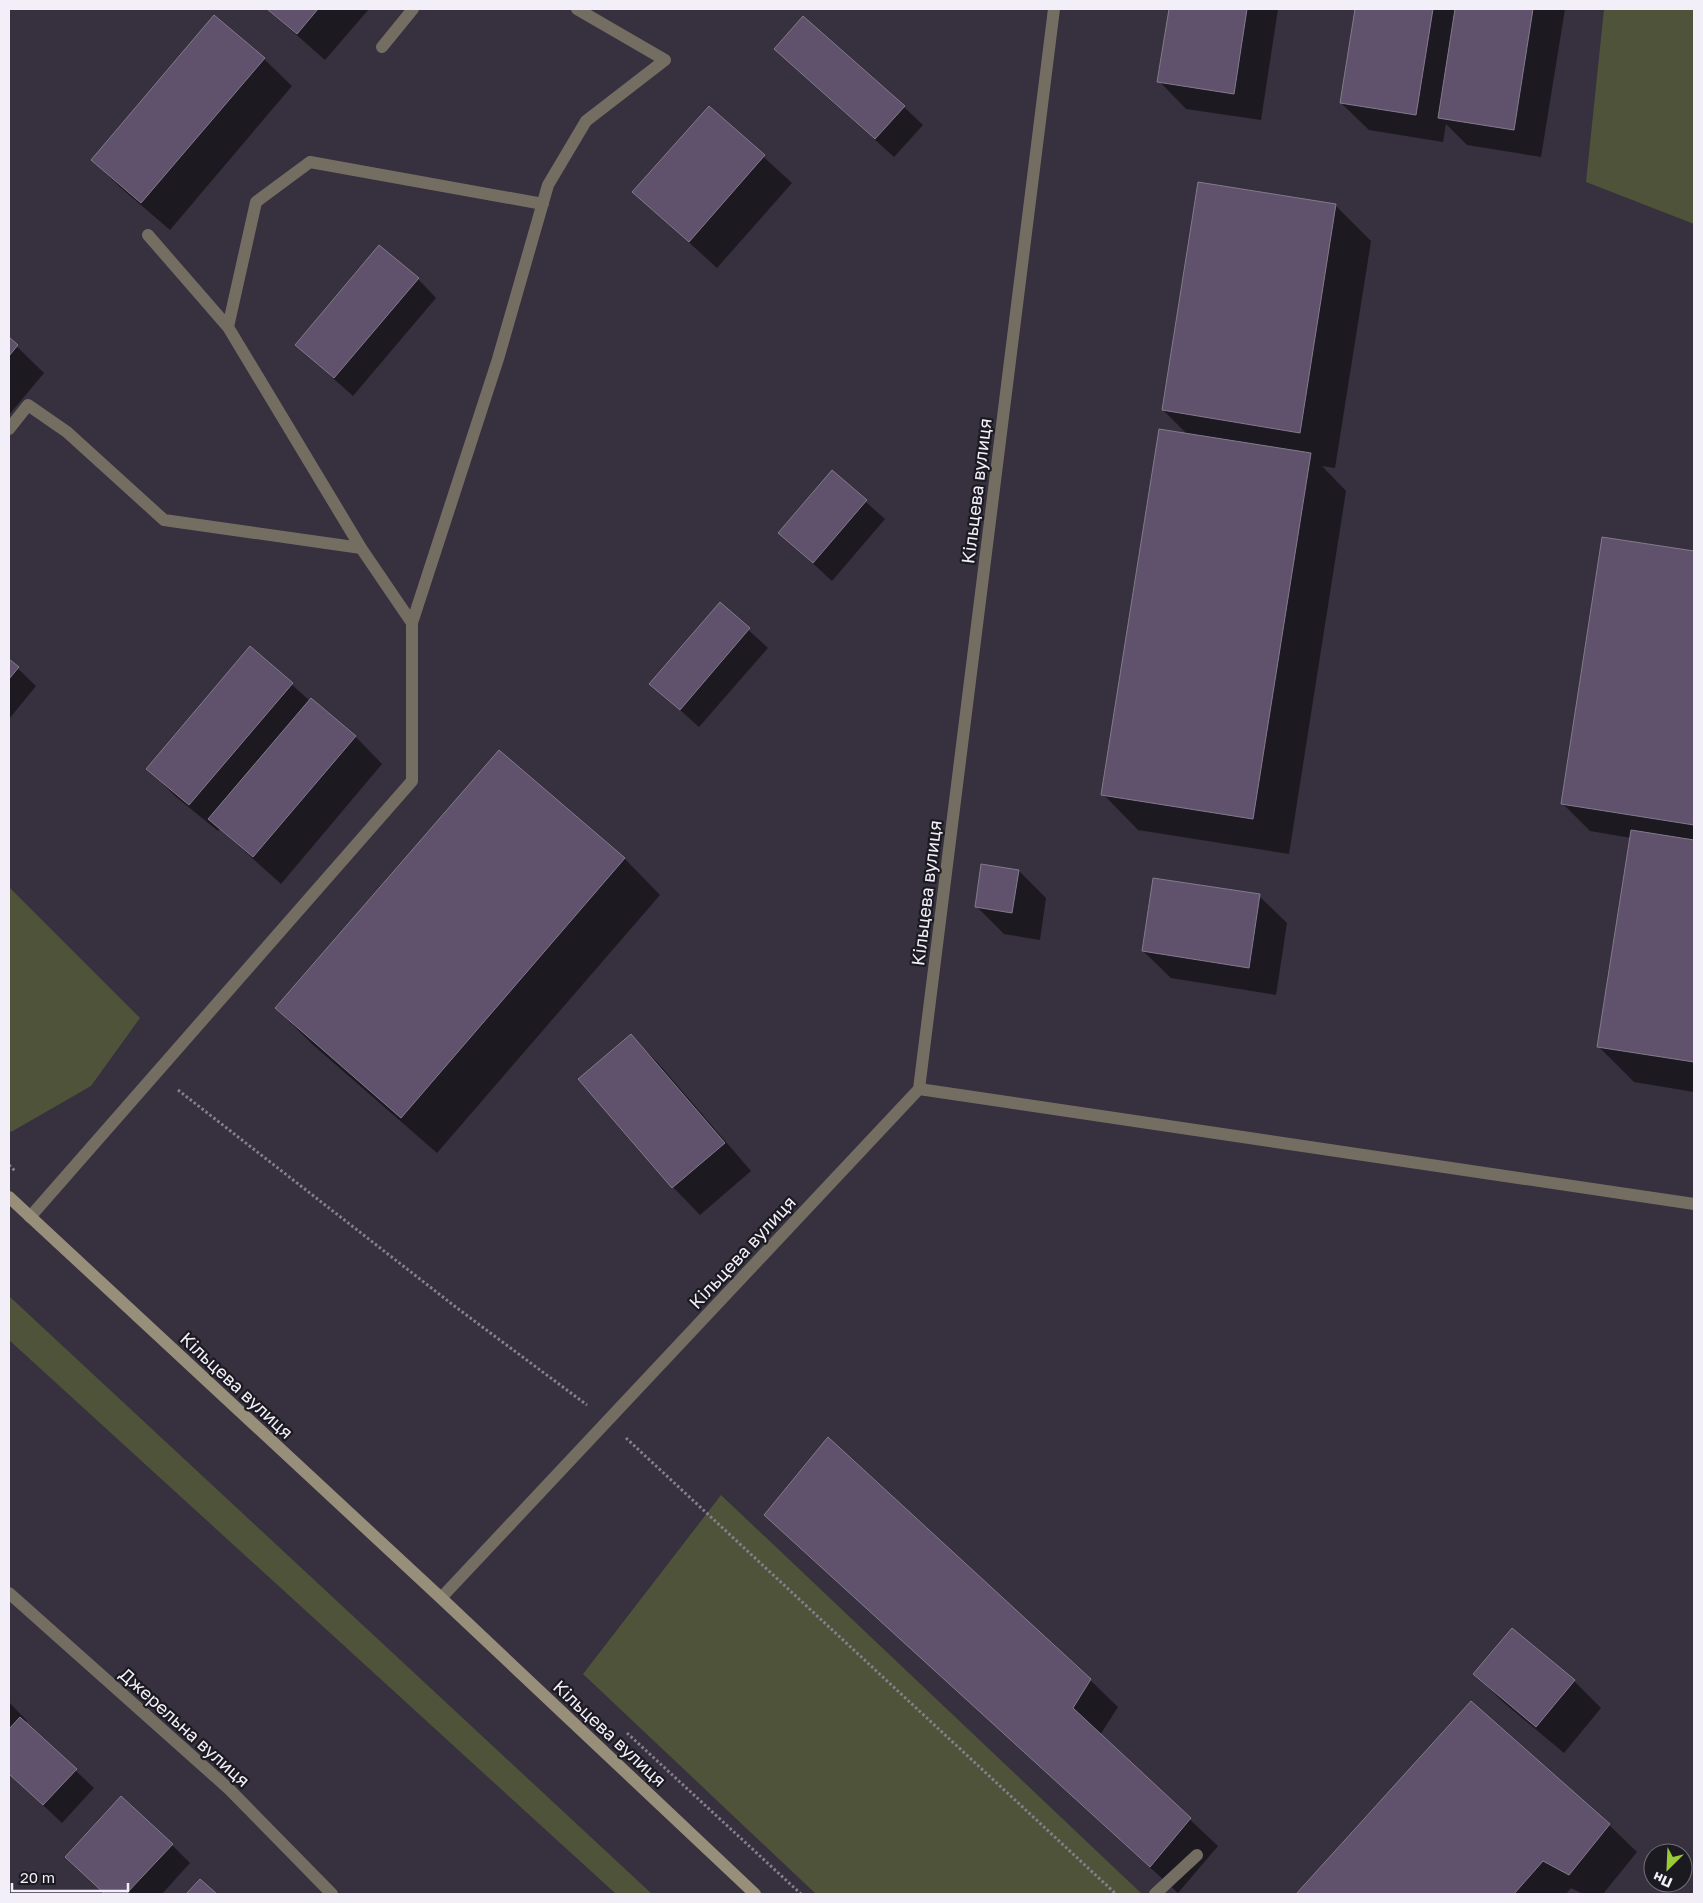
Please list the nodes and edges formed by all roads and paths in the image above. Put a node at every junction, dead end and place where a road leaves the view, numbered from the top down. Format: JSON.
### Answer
{"nodes":[{"id":1,"x":413,"y":9,"type":"edge"},
{"id":2,"x":577,"y":9,"type":"edge"},
{"id":3,"x":1054,"y":9,"type":"edge"},
{"id":4,"x":382,"y":48,"type":"dead end"},
{"id":5,"x":543,"y":204,"type":"junction"},
{"id":6,"x":148,"y":234,"type":"dead end"},
{"id":7,"x":228,"y":327,"type":"junction"},
{"id":8,"x":9,"y":429,"type":"edge"},
{"id":9,"x":361,"y":548,"type":"junction"},
{"id":10,"x":412,"y":624,"type":"junction"},
{"id":11,"x":156,"y":1073,"type":"junction"},
{"id":12,"x":919,"y":1089,"type":"junction"},
{"id":13,"x":9,"y":1197,"type":"edge"},
{"id":14,"x":1694,"y":1204,"type":"edge"},
{"id":15,"x":30,"y":1217,"type":"junction"},
{"id":16,"x":607,"y":1420,"type":"junction"},
{"id":17,"x":9,"y":1593,"type":"edge"},
{"id":18,"x":441,"y":1598,"type":"junction"},
{"id":19,"x":1197,"y":1855,"type":"dead end"},
{"id":20,"x":332,"y":1894,"type":"edge"},
{"id":21,"x":755,"y":1894,"type":"edge"},
{"id":22,"x":1116,"y":1894,"type":"edge"},
{"id":23,"x":1155,"y":1894,"type":"edge"}],
"edges":[{"from":1,"to":4,"type":"street"},
{"from":2,"to":5,"type":"street"},
{"from":3,"to":12,"type":"street","name":"Кільцева вулиця"},
{"from":5,"to":7,"type":"street"},
{"from":5,"to":10,"type":"street"},
{"from":6,"to":7,"type":"street"},
{"from":7,"to":9,"type":"street"},
{"from":8,"to":9,"type":"street"},
{"from":9,"to":10,"type":"street"},
{"from":10,"to":11,"type":"street"},
{"from":11,"to":15,"type":"street"},
{"from":11,"to":16,"type":"path"},
{"from":12,"to":14,"type":"street"},
{"from":12,"to":16,"type":"street","name":"Кільцева вулиця"},
{"from":13,"to":15,"type":"main road","name":"Кільцева вулиця"},
{"from":15,"to":18,"type":"main road","name":"Кільцева вулиця"},
{"from":16,"to":18,"type":"street","name":"Кільцева вулиця"},
{"from":16,"to":22,"type":"path"},
{"from":17,"to":20,"type":"street","name":"Джерельна вулиця"},
{"from":18,"to":21,"type":"main road","name":"Кільцева вулиця"},
{"from":19,"to":23,"type":"street"}]}
